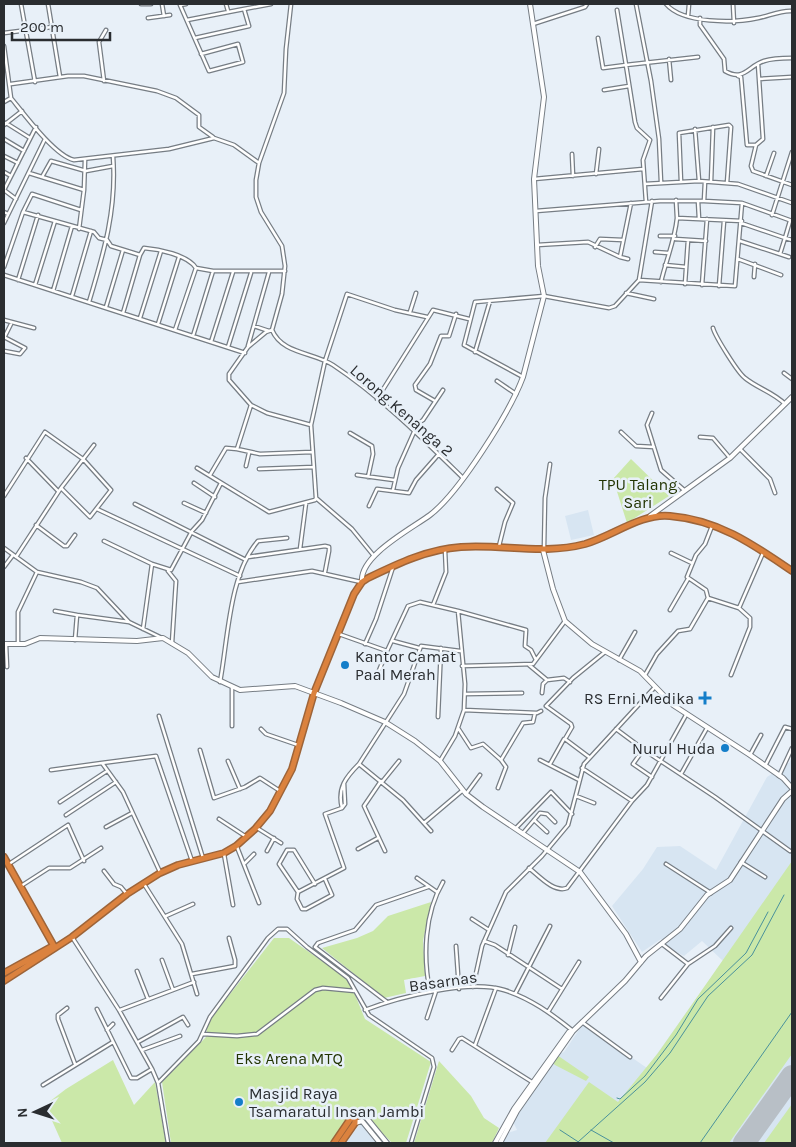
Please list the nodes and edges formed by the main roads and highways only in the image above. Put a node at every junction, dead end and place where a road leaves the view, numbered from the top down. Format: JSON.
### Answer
{"nodes":[{"id":1,"x":792,"y":572,"type":"edge"},
{"id":2,"x":4,"y":857,"type":"edge"},
{"id":3,"x":56,"y":946,"type":"junction"},
{"id":4,"x":4,"y":973,"type":"edge"},
{"id":5,"x":4,"y":981,"type":"edge"},
{"id":6,"x":334,"y":1143,"type":"edge"},
{"id":7,"x":341,"y":1143,"type":"edge"}],
"edges":[{"from":1,"to":3,"type":"highway"},
{"from":2,"to":3,"type":"highway"},
{"from":3,"to":4,"type":"highway"},
{"from":3,"to":5,"type":"highway"},
{"from":6,"to":7,"type":"highway"}]}
